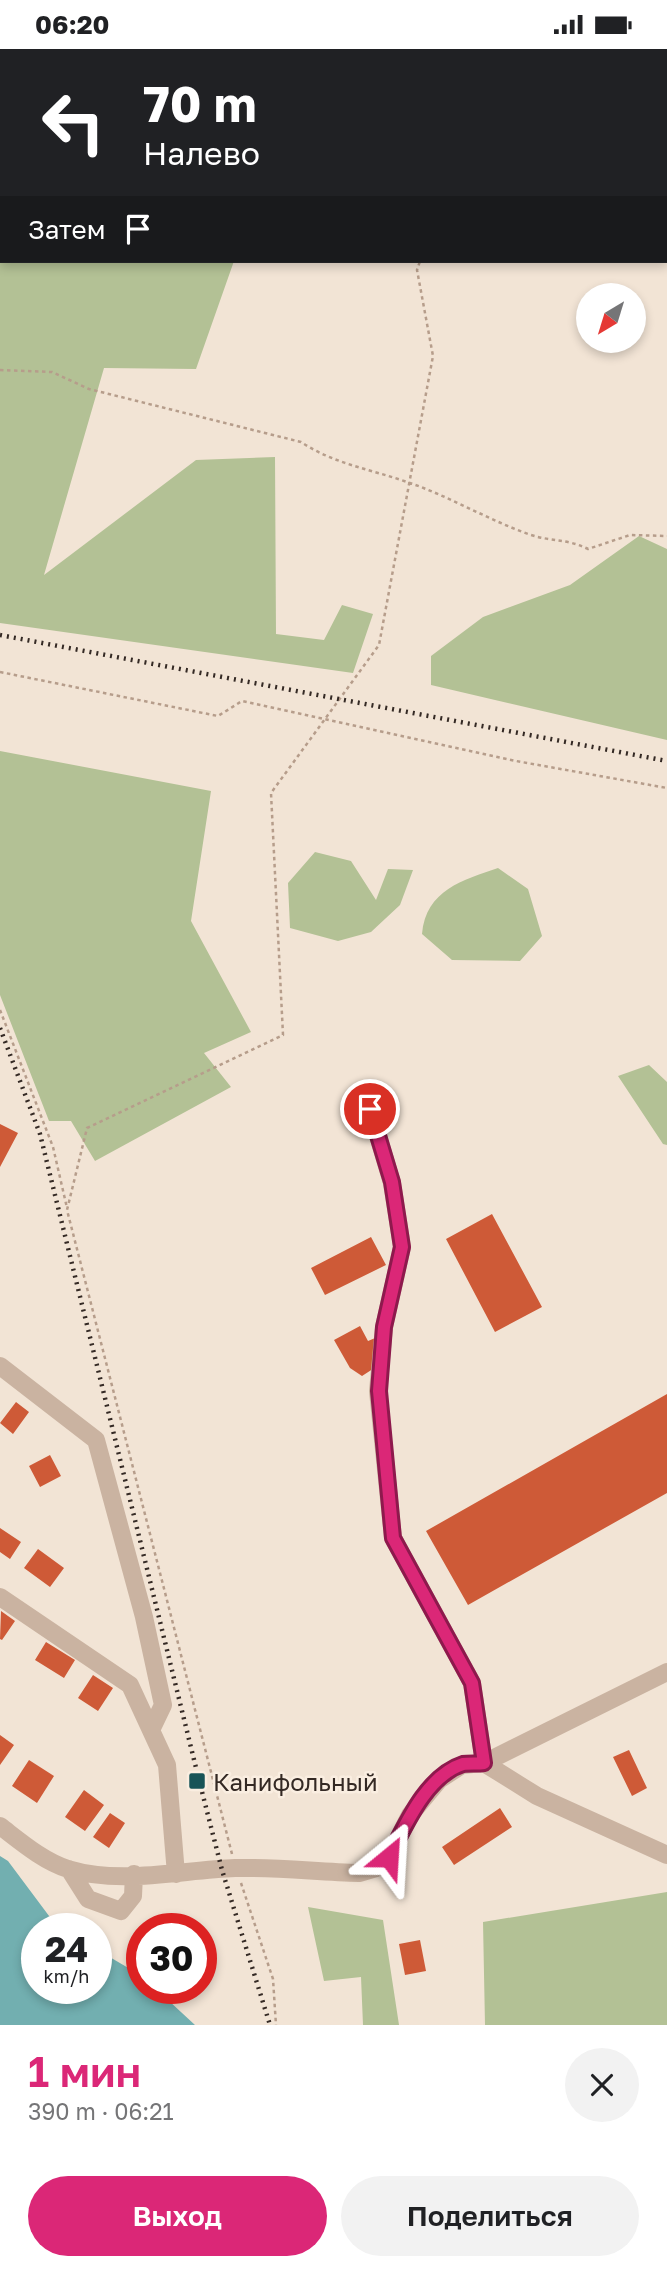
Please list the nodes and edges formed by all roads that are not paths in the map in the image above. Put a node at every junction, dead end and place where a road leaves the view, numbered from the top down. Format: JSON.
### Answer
{"nodes":[{"id":1,"x":370,"y":1109,"type":"dead end"},
{"id":2,"x":0,"y":1366,"type":"edge"},
{"id":3,"x":0,"y":1597,"type":"edge"},
{"id":4,"x":667,"y":1672,"type":"edge"},
{"id":5,"x":151,"y":1730,"type":"junction"},
{"id":6,"x":484,"y":1763,"type":"junction"},
{"id":7,"x":0,"y":1826,"type":"edge"},
{"id":8,"x":667,"y":1855,"type":"edge"},
{"id":9,"x":69,"y":1869,"type":"junction"},
{"id":10,"x":134,"y":1874,"type":"junction"},
{"id":11,"x":176,"y":1874,"type":"junction"}],
"edges":[{"from":1,"to":6,"type":"street"},
{"from":2,"to":5,"type":"street"},
{"from":3,"to":5,"type":"street"},
{"from":4,"to":6,"type":"street"},
{"from":5,"to":11,"type":"street"},
{"from":6,"to":8,"type":"street"},
{"from":6,"to":11,"type":"street"},
{"from":7,"to":9,"type":"street"},
{"from":9,"to":10,"type":"street"},
{"from":9,"to":10,"type":"street"},
{"from":10,"to":11,"type":"street"}]}
